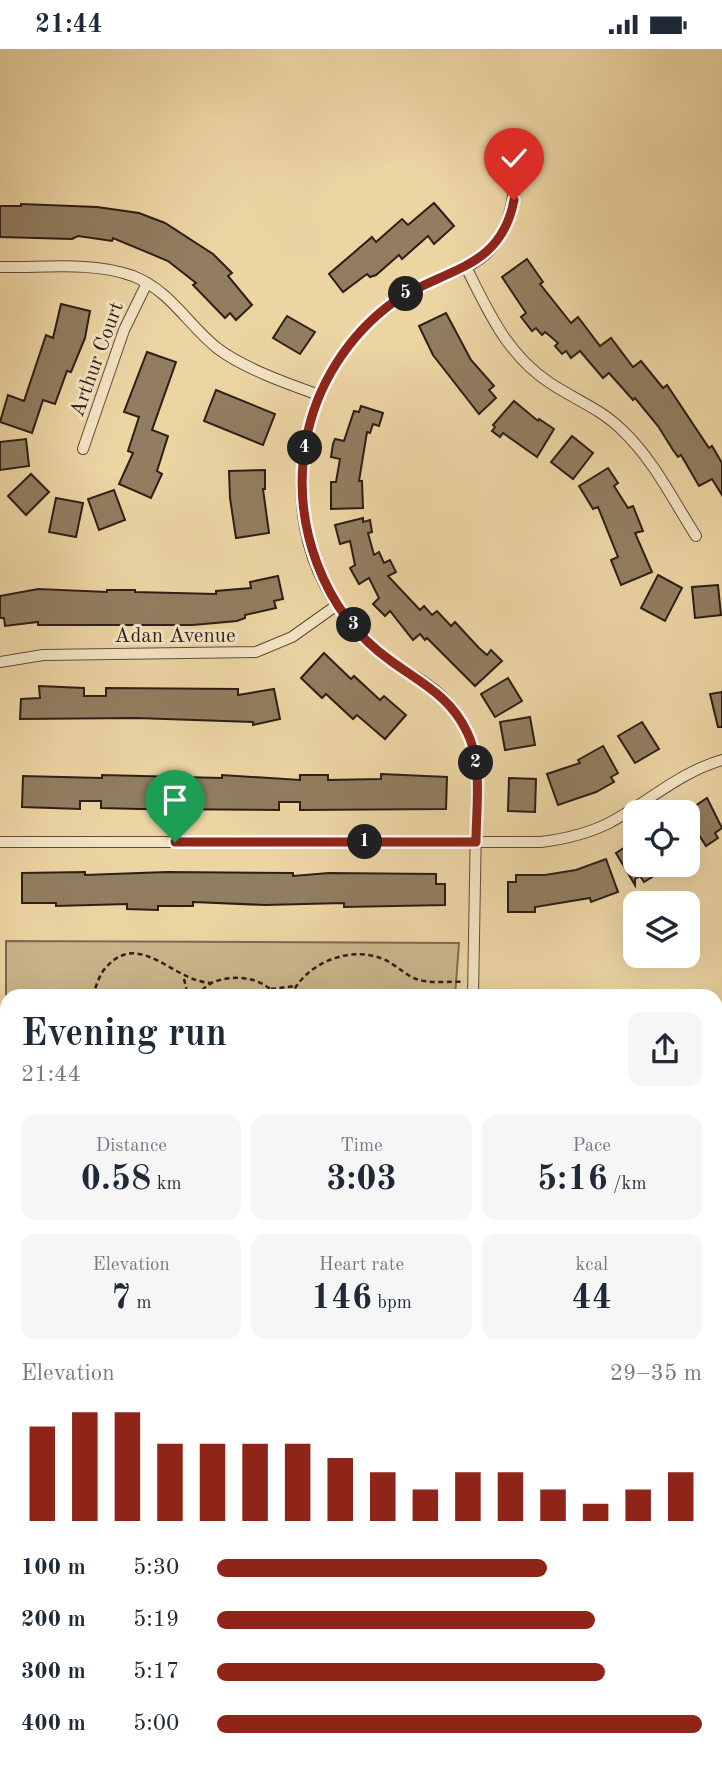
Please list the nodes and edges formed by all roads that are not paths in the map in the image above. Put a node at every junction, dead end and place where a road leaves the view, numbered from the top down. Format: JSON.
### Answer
{"nodes":[{"id":1,"x":515,"y":175,"type":"dead end"},
{"id":2,"x":0,"y":267,"type":"edge"},
{"id":3,"x":466,"y":267,"type":"junction"},
{"id":4,"x":147,"y":283,"type":"junction"},
{"id":5,"x":319,"y":395,"type":"junction"},
{"id":6,"x":83,"y":449,"type":"dead end"},
{"id":7,"x":696,"y":536,"type":"dead end"},
{"id":8,"x":337,"y":605,"type":"junction"},
{"id":9,"x":0,"y":662,"type":"edge"},
{"id":10,"x":722,"y":760,"type":"edge"},
{"id":11,"x":0,"y":842,"type":"edge"},
{"id":12,"x":476,"y":842,"type":"junction"},
{"id":13,"x":475,"y":989,"type":"edge"}],
"edges":[{"from":1,"to":3,"type":"street"},
{"from":2,"to":4,"type":"street"},
{"from":3,"to":5,"type":"street"},
{"from":3,"to":7,"type":"street"},
{"from":4,"to":5,"type":"street"},
{"from":4,"to":6,"type":"street","name":"Arthur Court"},
{"from":5,"to":8,"type":"street"},
{"from":8,"to":9,"type":"street","name":"Adan Avenue"},
{"from":8,"to":12,"type":"street"},
{"from":10,"to":12,"type":"street"},
{"from":11,"to":12,"type":"street"},
{"from":12,"to":13,"type":"street"}]}
